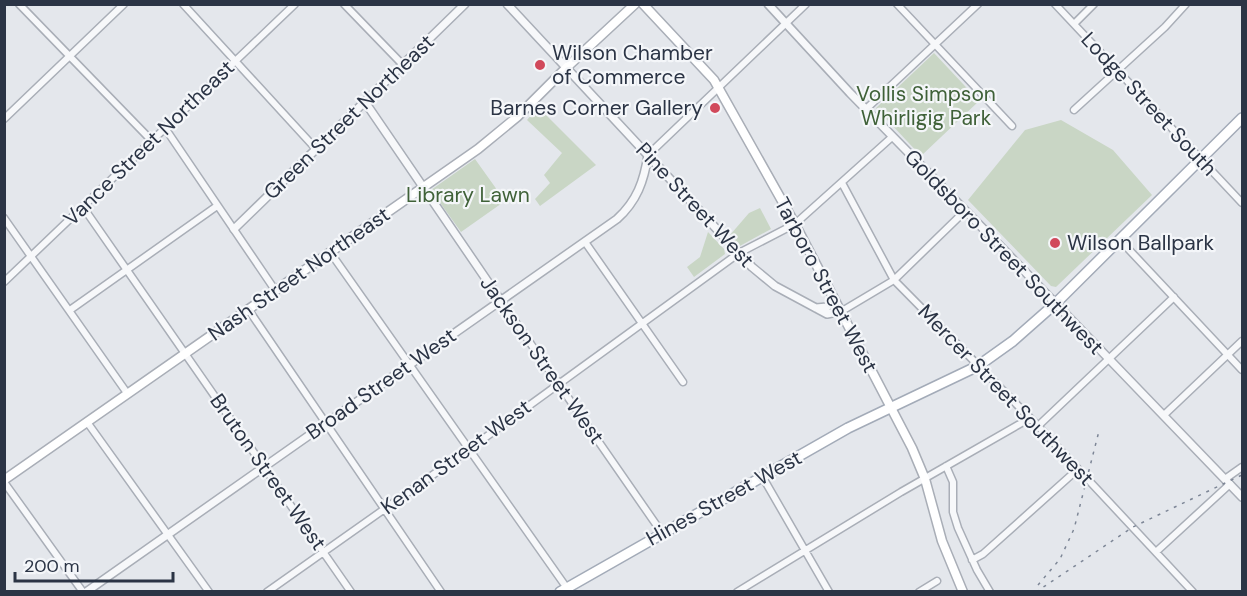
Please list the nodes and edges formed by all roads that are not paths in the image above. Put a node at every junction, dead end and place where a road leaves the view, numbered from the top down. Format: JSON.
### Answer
{"nodes":[{"id":1,"x":19,"y":4,"type":"edge"},
{"id":2,"x":124,"y":4,"type":"edge"},
{"id":3,"x":183,"y":4,"type":"edge"},
{"id":4,"x":295,"y":4,"type":"edge"},
{"id":5,"x":344,"y":4,"type":"edge"},
{"id":6,"x":465,"y":4,"type":"edge"},
{"id":7,"x":507,"y":4,"type":"edge"},
{"id":8,"x":635,"y":4,"type":"edge"},
{"id":9,"x":643,"y":4,"type":"edge"},
{"id":10,"x":768,"y":4,"type":"edge"},
{"id":11,"x":806,"y":4,"type":"edge"},
{"id":12,"x":897,"y":4,"type":"edge"},
{"id":13,"x":978,"y":4,"type":"edge"},
{"id":14,"x":1055,"y":4,"type":"edge"},
{"id":15,"x":1094,"y":4,"type":"edge"},
{"id":16,"x":1186,"y":4,"type":"edge"},
{"id":17,"x":786,"y":23,"type":"junction"},
{"id":18,"x":1074,"y":24,"type":"junction"},
{"id":19,"x":935,"y":46,"type":"junction"},
{"id":20,"x":70,"y":56,"type":"junction"},
{"id":21,"x":236,"y":60,"type":"junction"},
{"id":22,"x":403,"y":65,"type":"junction"},
{"id":23,"x":566,"y":68,"type":"junction"},
{"id":24,"x":1118,"y":71,"type":"junction"},
{"id":25,"x":718,"y":87,"type":"junction"},
{"id":26,"x":365,"y":102,"type":"junction"},
{"id":27,"x":865,"y":110,"type":"junction"},
{"id":28,"x":1074,"y":110,"type":"dead end"},
{"id":29,"x":4,"y":118,"type":"edge"},
{"id":30,"x":1242,"y":118,"type":"edge"},
{"id":31,"x":1012,"y":126,"type":"dead end"},
{"id":32,"x":165,"y":128,"type":"junction"},
{"id":33,"x":892,"y":137,"type":"junction"},
{"id":34,"x":152,"y":141,"type":"junction"},
{"id":35,"x":316,"y":149,"type":"junction"},
{"id":36,"x":648,"y":155,"type":"junction"},
{"id":37,"x":1201,"y":159,"type":"junction"},
{"id":38,"x":842,"y":183,"type":"junction"},
{"id":39,"x":423,"y":187,"type":"junction"},
{"id":40,"x":1242,"y":203,"type":"edge"},
{"id":41,"x":218,"y":206,"type":"junction"},
{"id":42,"x":83,"y":207,"type":"junction"},
{"id":43,"x":965,"y":211,"type":"junction"},
{"id":44,"x":4,"y":218,"type":"edge"},
{"id":45,"x":795,"y":224,"type":"junction"},
{"id":46,"x":234,"y":229,"type":"junction"},
{"id":47,"x":1119,"y":239,"type":"junction"},
{"id":48,"x":585,"y":242,"type":"junction"},
{"id":49,"x":330,"y":252,"type":"junction"},
{"id":50,"x":739,"y":253,"type":"junction"},
{"id":51,"x":31,"y":256,"type":"junction"},
{"id":52,"x":127,"y":270,"type":"junction"},
{"id":53,"x":894,"y":280,"type":"junction"},
{"id":54,"x":4,"y":282,"type":"edge"},
{"id":55,"x":275,"y":290,"type":"junction"},
{"id":56,"x":1174,"y":297,"type":"junction"},
{"id":57,"x":835,"y":300,"type":"junction"},
{"id":58,"x":501,"y":301,"type":"junction"},
{"id":59,"x":1056,"y":303,"type":"junction"},
{"id":60,"x":815,"y":308,"type":"junction"},
{"id":61,"x":248,"y":309,"type":"junction"},
{"id":62,"x":70,"y":310,"type":"junction"},
{"id":63,"x":842,"y":311,"type":"junction"},
{"id":64,"x":642,"y":322,"type":"junction"},
{"id":65,"x":1242,"y":341,"type":"edge"},
{"id":66,"x":185,"y":353,"type":"junction"},
{"id":67,"x":1228,"y":354,"type":"junction"},
{"id":68,"x":1109,"y":358,"type":"junction"},
{"id":69,"x":408,"y":364,"type":"junction"},
{"id":70,"x":978,"y":366,"type":"junction"},
{"id":71,"x":1242,"y":370,"type":"edge"},
{"id":72,"x":683,"y":382,"type":"dead end"},
{"id":73,"x":558,"y":384,"type":"junction"},
{"id":74,"x":128,"y":393,"type":"junction"},
{"id":75,"x":890,"y":408,"type":"junction"},
{"id":76,"x":1164,"y":415,"type":"junction"},
{"id":77,"x":1030,"y":420,"type":"junction"},
{"id":78,"x":87,"y":422,"type":"junction"},
{"id":79,"x":326,"y":423,"type":"junction"},
{"id":80,"x":1038,"y":426,"type":"junction"},
{"id":81,"x":468,"y":450,"type":"junction"},
{"id":82,"x":946,"y":466,"type":"junction"},
{"id":83,"x":265,"y":467,"type":"junction"},
{"id":84,"x":1242,"y":467,"type":"edge"},
{"id":85,"x":1078,"y":469,"type":"junction"},
{"id":86,"x":762,"y":476,"type":"junction"},
{"id":87,"x":925,"y":479,"type":"junction"},
{"id":88,"x":4,"y":481,"type":"edge"},
{"id":89,"x":1228,"y":481,"type":"junction"},
{"id":90,"x":1242,"y":497,"type":"edge"},
{"id":91,"x":384,"y":509,"type":"junction"},
{"id":92,"x":662,"y":533,"type":"junction"},
{"id":93,"x":167,"y":534,"type":"junction"},
{"id":94,"x":805,"y":550,"type":"junction"},
{"id":95,"x":1157,"y":551,"type":"junction"},
{"id":96,"x":324,"y":552,"type":"junction"},
{"id":97,"x":972,"y":560,"type":"junction"},
{"id":98,"x":937,"y":581,"type":"dead end"},
{"id":99,"x":565,"y":590,"type":"edge"},
{"id":100,"x":85,"y":591,"type":"edge"},
{"id":101,"x":208,"y":591,"type":"edge"},
{"id":102,"x":267,"y":591,"type":"edge"},
{"id":103,"x":351,"y":591,"type":"edge"},
{"id":104,"x":441,"y":591,"type":"edge"},
{"id":105,"x":737,"y":591,"type":"edge"},
{"id":106,"x":829,"y":591,"type":"edge"},
{"id":107,"x":919,"y":591,"type":"edge"},
{"id":108,"x":963,"y":591,"type":"edge"},
{"id":109,"x":990,"y":591,"type":"edge"},
{"id":110,"x":1193,"y":591,"type":"edge"}],
"edges":[{"from":1,"to":20,"type":"street"},
{"from":2,"to":20,"type":"street"},
{"from":3,"to":21,"type":"street"},
{"from":4,"to":21,"type":"street","name":"Vance Street Northeast"},
{"from":5,"to":22,"type":"street"},
{"from":6,"to":22,"type":"street","name":"Green Street Northeast"},
{"from":7,"to":23,"type":"street","name":"Pine Street West"},
{"from":8,"to":23,"type":"main road","name":"Nash Street Northeast"},
{"from":9,"to":25,"type":"main road","name":"Tarboro Street West"},
{"from":10,"to":17,"type":"street","name":"Goldsboro Street Southwest"},
{"from":11,"to":17,"type":"street"},
{"from":12,"to":19,"type":"street"},
{"from":13,"to":19,"type":"street"},
{"from":14,"to":18,"type":"street","name":"Lodge Street South"},
{"from":15,"to":18,"type":"street"},
{"from":16,"to":24,"type":"street"},
{"from":17,"to":25,"type":"street"},
{"from":17,"to":27,"type":"street","name":"Goldsboro Street Southwest"},
{"from":18,"to":24,"type":"street","name":"Lodge Street South"},
{"from":19,"to":27,"type":"street"},
{"from":19,"to":31,"type":"street"},
{"from":20,"to":29,"type":"street"},
{"from":20,"to":34,"type":"street"},
{"from":21,"to":32,"type":"street","name":"Vance Street Northeast"},
{"from":21,"to":35,"type":"street"},
{"from":22,"to":26,"type":"street","name":"Green Street Northeast"},
{"from":23,"to":36,"type":"street","name":"Pine Street West"},
{"from":23,"to":39,"type":"main road","name":"Nash Street Northeast"},
{"from":24,"to":28,"type":"street"},
{"from":24,"to":37,"type":"street","name":"Lodge Street South"},
{"from":25,"to":36,"type":"street"},
{"from":25,"to":45,"type":"main road","name":"Tarboro Street West"},
{"from":26,"to":35,"type":"street","name":"Green Street Northeast"},
{"from":26,"to":39,"type":"street","name":"Jackson Street West"},
{"from":27,"to":33,"type":"street","name":"Goldsboro Street Southwest"},
{"from":30,"to":37,"type":"main road","name":"Hines Street West"},
{"from":32,"to":34,"type":"street","name":"Vance Street Northeast"},
{"from":32,"to":41,"type":"street"},
{"from":33,"to":38,"type":"street","name":"Kenan Street West"},
{"from":33,"to":43,"type":"street","name":"Goldsboro Street Southwest"},
{"from":34,"to":42,"type":"street","name":"Vance Street Northeast"},
{"from":35,"to":46,"type":"street","name":"Green Street Northeast"},
{"from":36,"to":48,"type":"street","name":"Broad Street West"},
{"from":36,"to":50,"type":"street","name":"Pine Street West"},
{"from":37,"to":40,"type":"street","name":"Lodge Street South"},
{"from":37,"to":47,"type":"main road","name":"Hines Street West"},
{"from":38,"to":45,"type":"street","name":"Kenan Street West"},
{"from":38,"to":53,"type":"street","name":"Mercer Street Southwest"},
{"from":39,"to":49,"type":"main road","name":"Nash Street Northeast"},
{"from":39,"to":58,"type":"street","name":"Jackson Street West"},
{"from":41,"to":46,"type":"street"},
{"from":41,"to":52,"type":"street"},
{"from":42,"to":51,"type":"street","name":"Vance Street Northeast"},
{"from":42,"to":52,"type":"street","name":"Bruton Street West"},
{"from":43,"to":53,"type":"street"},
{"from":43,"to":59,"type":"street","name":"Goldsboro Street Southwest"},
{"from":44,"to":51,"type":"street"},
{"from":45,"to":50,"type":"street","name":"Kenan Street West"},
{"from":45,"to":57,"type":"main road","name":"Tarboro Street West"},
{"from":46,"to":55,"type":"street"},
{"from":47,"to":56,"type":"street"},
{"from":47,"to":59,"type":"main road","name":"Hines Street West"},
{"from":48,"to":58,"type":"street","name":"Broad Street West"},
{"from":48,"to":64,"type":"street"},
{"from":49,"to":55,"type":"main road","name":"Nash Street Northeast"},
{"from":49,"to":69,"type":"street"},
{"from":50,"to":60,"type":"street","name":"Pine Street West"},
{"from":50,"to":64,"type":"street","name":"Kenan Street West"},
{"from":51,"to":54,"type":"street","name":"Vance Street Northeast"},
{"from":51,"to":62,"type":"street"},
{"from":52,"to":62,"type":"street"},
{"from":52,"to":66,"type":"street","name":"Bruton Street West"},
{"from":53,"to":63,"type":"street"},
{"from":53,"to":70,"type":"street","name":"Mercer Street Southwest"},
{"from":55,"to":61,"type":"main road","name":"Nash Street Northeast"},
{"from":56,"to":67,"type":"street"},
{"from":56,"to":68,"type":"street"},
{"from":57,"to":60,"type":"street"},
{"from":57,"to":63,"type":"main road","name":"Tarboro Street West"},
{"from":58,"to":69,"type":"street","name":"Broad Street West"},
{"from":58,"to":73,"type":"street","name":"Jackson Street West"},
{"from":59,"to":68,"type":"street","name":"Goldsboro Street Southwest"},
{"from":59,"to":70,"type":"main road","name":"Hines Street West"},
{"from":60,"to":63,"type":"street","name":"Pine Street West"},
{"from":61,"to":66,"type":"main road","name":"Nash Street Northeast"},
{"from":61,"to":79,"type":"street"},
{"from":62,"to":74,"type":"street"},
{"from":63,"to":75,"type":"main road","name":"Tarboro Street West"},
{"from":64,"to":72,"type":"street"},
{"from":64,"to":73,"type":"street","name":"Kenan Street West"},
{"from":65,"to":67,"type":"street"},
{"from":66,"to":74,"type":"main road","name":"Nash Street Northeast"},
{"from":66,"to":83,"type":"street","name":"Bruton Street West"},
{"from":67,"to":71,"type":"street"},
{"from":67,"to":76,"type":"street"},
{"from":68,"to":76,"type":"street","name":"Goldsboro Street Southwest"},
{"from":68,"to":80,"type":"street"},
{"from":69,"to":79,"type":"street","name":"Broad Street West"},
{"from":69,"to":81,"type":"street"},
{"from":70,"to":75,"type":"main road","name":"Hines Street West"},
{"from":70,"to":77,"type":"street","name":"Mercer Street Southwest"},
{"from":73,"to":81,"type":"street","name":"Kenan Street West"},
{"from":73,"to":92,"type":"street","name":"Jackson Street West"},
{"from":74,"to":78,"type":"main road","name":"Nash Street Northeast"},
{"from":75,"to":86,"type":"main road","name":"Hines Street West"},
{"from":75,"to":87,"type":"main road","name":"Tarboro Street West"},
{"from":76,"to":89,"type":"street","name":"Goldsboro Street Southwest"},
{"from":77,"to":80,"type":"street","name":"Mercer Street Southwest"},
{"from":77,"to":82,"type":"street"},
{"from":78,"to":88,"type":"main road","name":"Nash Street Northeast"},
{"from":78,"to":93,"type":"street"},
{"from":79,"to":83,"type":"street","name":"Broad Street West"},
{"from":79,"to":91,"type":"street"},
{"from":80,"to":85,"type":"street","name":"Mercer Street Southwest"},
{"from":81,"to":91,"type":"street","name":"Kenan Street West"},
{"from":81,"to":99,"type":"street"},
{"from":82,"to":87,"type":"street"},
{"from":82,"to":97,"type":"street"},
{"from":83,"to":93,"type":"street","name":"Broad Street West"},
{"from":83,"to":96,"type":"street","name":"Bruton Street West"},
{"from":84,"to":89,"type":"street"},
{"from":85,"to":95,"type":"street","name":"Mercer Street Southwest"},
{"from":85,"to":97,"type":"street"},
{"from":86,"to":92,"type":"main road","name":"Hines Street West"},
{"from":86,"to":94,"type":"street"},
{"from":87,"to":94,"type":"street"},
{"from":87,"to":108,"type":"main road","name":"Tarboro Street West"},
{"from":88,"to":100,"type":"street"},
{"from":89,"to":90,"type":"street","name":"Goldsboro Street Southwest"},
{"from":89,"to":95,"type":"street"},
{"from":91,"to":96,"type":"street","name":"Kenan Street West"},
{"from":91,"to":104,"type":"street"},
{"from":92,"to":99,"type":"main road","name":"Hines Street West"},
{"from":93,"to":100,"type":"street","name":"Broad Street West"},
{"from":93,"to":101,"type":"street"},
{"from":94,"to":105,"type":"street"},
{"from":94,"to":106,"type":"street"},
{"from":95,"to":110,"type":"street","name":"Mercer Street Southwest"},
{"from":96,"to":102,"type":"street","name":"Kenan Street West"},
{"from":96,"to":103,"type":"street","name":"Bruton Street West"},
{"from":97,"to":109,"type":"street"},
{"from":98,"to":107,"type":"street"}]}
